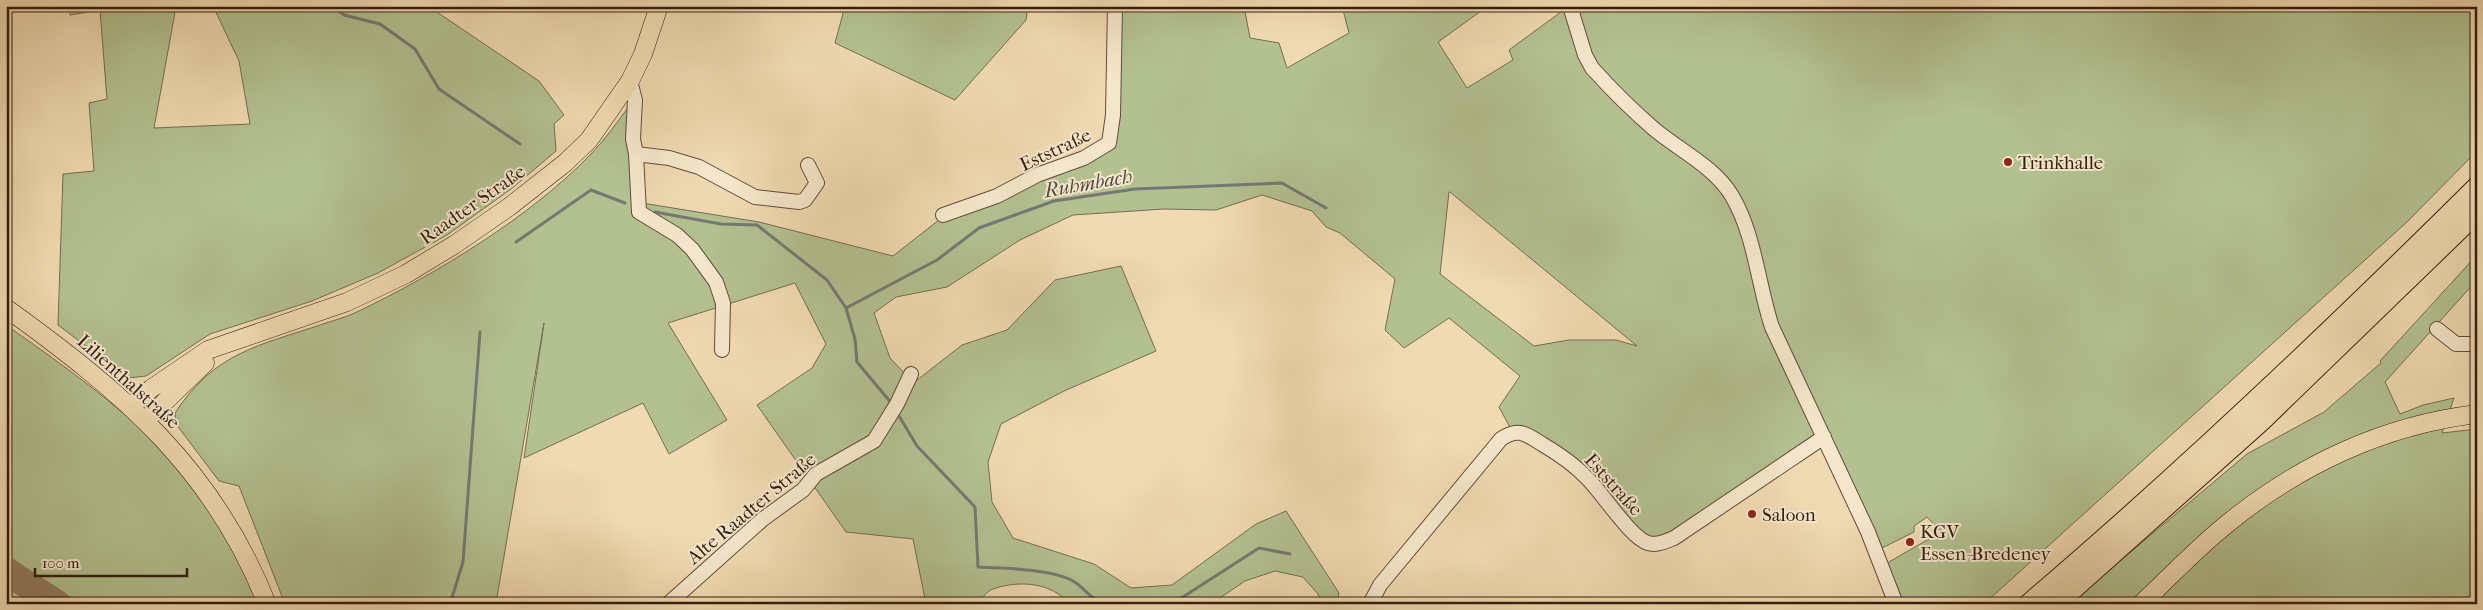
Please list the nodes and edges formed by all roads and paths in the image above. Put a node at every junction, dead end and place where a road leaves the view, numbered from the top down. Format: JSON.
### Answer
{"nodes":[{"id":1,"x":658,"y":6,"type":"edge"},
{"id":2,"x":1115,"y":6,"type":"edge"},
{"id":3,"x":1570,"y":6,"type":"edge"},
{"id":4,"x":630,"y":81,"type":"junction"},
{"id":5,"x":636,"y":154,"type":"junction"},
{"id":6,"x":808,"y":165,"type":"dead end"},
{"id":7,"x":2477,"y":187,"type":"edge"},
{"id":8,"x":2477,"y":212,"type":"edge"},
{"id":9,"x":943,"y":215,"type":"dead end"},
{"id":10,"x":6,"y":308,"type":"edge"},
{"id":11,"x":2437,"y":329,"type":"dead end"},
{"id":12,"x":229,"y":343,"type":"junction"},
{"id":13,"x":2477,"y":344,"type":"edge"},
{"id":14,"x":722,"y":350,"type":"dead end"},
{"id":15,"x":911,"y":374,"type":"dead end"},
{"id":16,"x":131,"y":406,"type":"junction"},
{"id":17,"x":2477,"y":414,"type":"edge"},
{"id":18,"x":146,"y":420,"type":"junction"},
{"id":19,"x":1824,"y":437,"type":"junction"},
{"id":20,"x":267,"y":604,"type":"edge"},
{"id":21,"x":668,"y":604,"type":"edge"},
{"id":22,"x":1370,"y":604,"type":"edge"},
{"id":23,"x":1896,"y":604,"type":"edge"},
{"id":24,"x":2029,"y":604,"type":"edge"},
{"id":25,"x":2056,"y":604,"type":"edge"},
{"id":26,"x":2141,"y":604,"type":"edge"}],
"edges":[{"from":1,"to":4,"type":"main road","name":"Raadter Straße"},
{"from":2,"to":9,"type":"street","name":"Eststraße"},
{"from":3,"to":19,"type":"street"},
{"from":4,"to":5,"type":"street"},
{"from":4,"to":12,"type":"main road","name":"Raadter Straße"},
{"from":5,"to":6,"type":"street"},
{"from":5,"to":14,"type":"street"},
{"from":7,"to":24,"type":"highway"},
{"from":8,"to":25,"type":"highway"},
{"from":10,"to":16,"type":"main road","name":"Lilienthalstraße"},
{"from":11,"to":13,"type":"street"},
{"from":12,"to":16,"type":"main road","name":"Raadter Straße"},
{"from":12,"to":18,"type":"main road","name":"Raadter Straße"},
{"from":15,"to":21,"type":"street","name":"Alte Raadter Straße"},
{"from":16,"to":18,"type":"main road","name":"Lilienthalstraße"},
{"from":17,"to":26,"type":"main road"},
{"from":18,"to":20,"type":"main road","name":"Lilienthalstraße"},
{"from":19,"to":22,"type":"street","name":"Eststraße"},
{"from":19,"to":23,"type":"street"}]}
